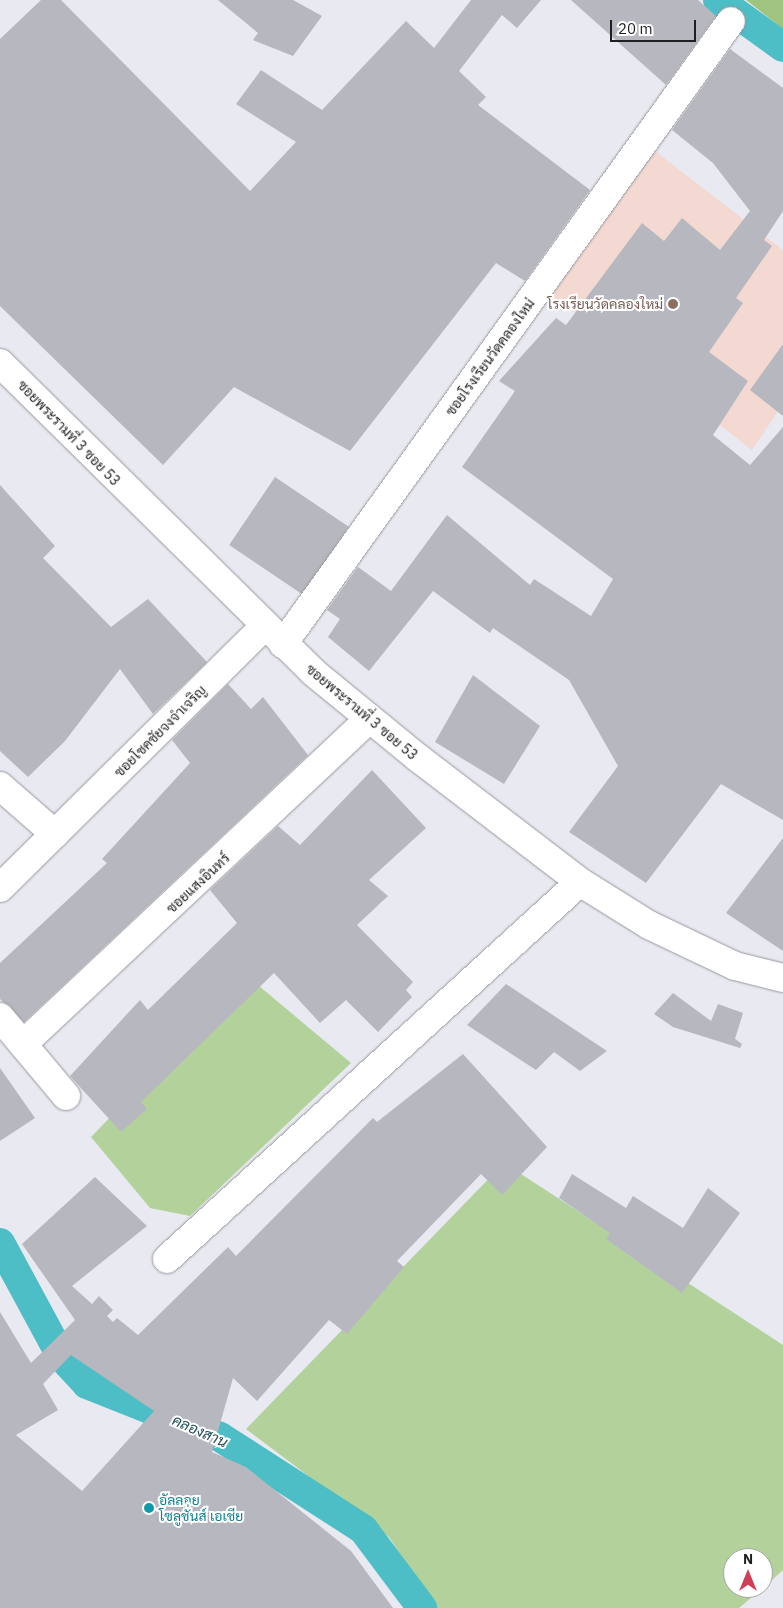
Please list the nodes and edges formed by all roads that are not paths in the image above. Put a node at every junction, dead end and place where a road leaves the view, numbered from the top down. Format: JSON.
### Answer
{"nodes":[{"id":1,"x":731,"y":21,"type":"dead end"},
{"id":2,"x":0,"y":363,"type":"edge"},
{"id":3,"x":274,"y":635,"type":"junction"},
{"id":4,"x":369,"y":719,"type":"junction"},
{"id":5,"x":0,"y":786,"type":"edge"},
{"id":6,"x":55,"y":834,"type":"junction"},
{"id":7,"x":580,"y":882,"type":"junction"},
{"id":8,"x":0,"y":888,"type":"edge"},
{"id":9,"x":783,"y":978,"type":"edge"},
{"id":10,"x":0,"y":1017,"type":"edge"},
{"id":11,"x":23,"y":1044,"type":"junction"},
{"id":12,"x":66,"y":1096,"type":"dead end"},
{"id":13,"x":167,"y":1259,"type":"dead end"}],
"edges":[{"from":1,"to":3,"type":"street","name":"ซอยโรงเรียนวัดคลองใหม่"},
{"from":2,"to":3,"type":"street","name":"ซอยพระรามที่ 3 ซอย 53"},
{"from":3,"to":4,"type":"street","name":"ซอยพระรามที่ 3 ซอย 53"},
{"from":3,"to":6,"type":"street","name":"ซอยโชคชัยจงจำเจริญ"},
{"from":4,"to":7,"type":"street","name":"ซอยพระรามที่ 3 ซอย 53"},
{"from":4,"to":11,"type":"street","name":"ซอยแสงอินทร์"},
{"from":5,"to":6,"type":"street"},
{"from":6,"to":8,"type":"street","name":"ซอยโชคชัยจงจำเจริญ"},
{"from":7,"to":9,"type":"street","name":"ซอยพระรามที่ 3 ซอย 53"},
{"from":7,"to":13,"type":"street"},
{"from":10,"to":11,"type":"street"},
{"from":11,"to":12,"type":"street"}]}
